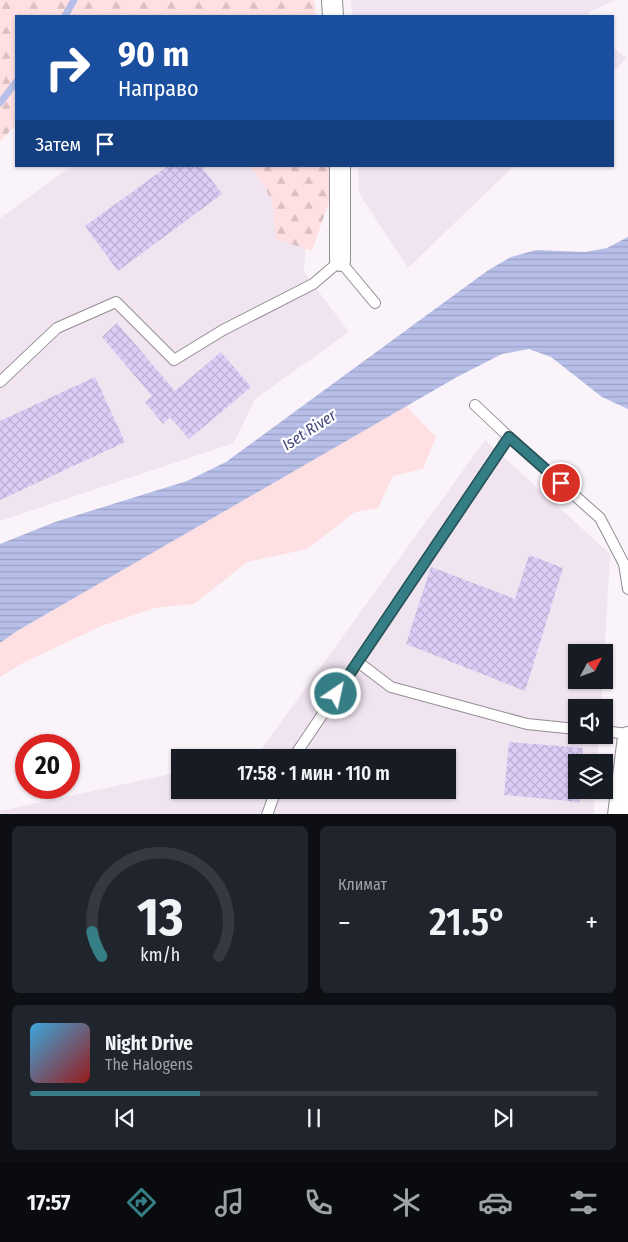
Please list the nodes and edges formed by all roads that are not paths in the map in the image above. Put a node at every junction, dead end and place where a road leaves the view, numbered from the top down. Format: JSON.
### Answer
{"nodes":[{"id":1,"x":332,"y":0,"type":"edge"},
{"id":2,"x":333,"y":15,"type":"edge"},
{"id":3,"x":340,"y":167,"type":"edge"},
{"id":4,"x":340,"y":261,"type":"junction"},
{"id":5,"x":376,"y":303,"type":"dead end"},
{"id":6,"x":0,"y":382,"type":"edge"},
{"id":7,"x":475,"y":405,"type":"dead end"},
{"id":8,"x":509,"y":437,"type":"junction"},
{"id":9,"x":628,"y":589,"type":"edge"},
{"id":10,"x":358,"y":662,"type":"junction"},
{"id":11,"x":568,"y":728,"type":"edge"},
{"id":12,"x":613,"y":733,"type":"edge"},
{"id":13,"x":628,"y":736,"type":"edge"},
{"id":14,"x":299,"y":749,"type":"edge"},
{"id":15,"x":273,"y":799,"type":"edge"},
{"id":16,"x":267,"y":814,"type":"edge"},
{"id":17,"x":618,"y":814,"type":"edge"}],
"edges":[{"from":1,"to":2,"type":"street"},
{"from":3,"to":4,"type":"street"},
{"from":4,"to":5,"type":"lane"},
{"from":4,"to":6,"type":"lane"},
{"from":7,"to":8,"type":"lane"},
{"from":8,"to":9,"type":"lane"},
{"from":8,"to":10,"type":"lane"},
{"from":10,"to":11,"type":"lane"},
{"from":10,"to":14,"type":"lane"},
{"from":12,"to":13,"type":"lane"},
{"from":13,"to":17,"type":"street"},
{"from":15,"to":16,"type":"lane"}]}
